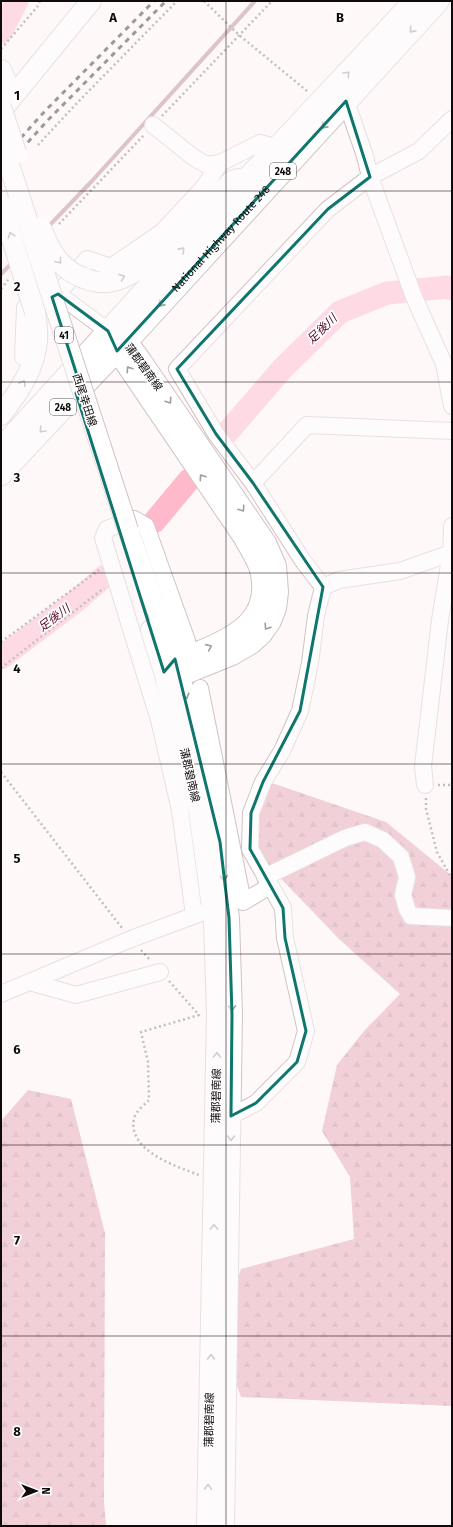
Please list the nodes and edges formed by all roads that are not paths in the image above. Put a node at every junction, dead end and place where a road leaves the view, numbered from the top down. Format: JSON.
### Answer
{"nodes":[{"id":1,"x":91,"y":1,"type":"edge"},
{"id":2,"x":415,"y":1,"type":"edge"},
{"id":3,"x":438,"y":1,"type":"edge"},
{"id":4,"x":1,"y":70,"type":"edge"},
{"id":5,"x":346,"y":101,"type":"junction"},
{"id":6,"x":5,"y":105,"type":"edge"},
{"id":7,"x":452,"y":119,"type":"edge"},
{"id":8,"x":153,"y":125,"type":"dead end"},
{"id":9,"x":1,"y":140,"type":"edge"},
{"id":10,"x":281,"y":144,"type":"junction"},
{"id":11,"x":1,"y":160,"type":"edge"},
{"id":12,"x":220,"y":163,"type":"junction"},
{"id":13,"x":249,"y":177,"type":"junction"},
{"id":14,"x":370,"y":177,"type":"junction"},
{"id":15,"x":1,"y":204,"type":"edge"},
{"id":16,"x":24,"y":261,"type":"dead end"},
{"id":17,"x":58,"y":294,"type":"junction"},
{"id":18,"x":108,"y":331,"type":"junction"},
{"id":19,"x":122,"y":346,"type":"junction"},
{"id":20,"x":23,"y":357,"type":"dead end"},
{"id":21,"x":452,"y":406,"type":"edge"},
{"id":22,"x":1,"y":415,"type":"edge"},
{"id":23,"x":452,"y":431,"type":"edge"},
{"id":24,"x":1,"y":450,"type":"edge"},
{"id":25,"x":1,"y":474,"type":"edge"},
{"id":26,"x":253,"y":483,"type":"junction"},
{"id":27,"x":452,"y":526,"type":"edge"},
{"id":28,"x":124,"y":532,"type":"junction"},
{"id":29,"x":451,"y":553,"type":"edge"},
{"id":30,"x":323,"y":587,"type":"junction"},
{"id":31,"x":187,"y":640,"type":"dead end"},
{"id":32,"x":173,"y":669,"type":"junction"},
{"id":33,"x":200,"y":688,"type":"dead end"},
{"id":34,"x":425,"y":785,"type":"road end"},
{"id":35,"x":267,"y":881,"type":"junction"},
{"id":36,"x":452,"y":918,"type":"edge"},
{"id":37,"x":160,"y":972,"type":"road end"},
{"id":38,"x":30,"y":982,"type":"junction"},
{"id":39,"x":1,"y":994,"type":"edge"},
{"id":40,"x":231,"y":1116,"type":"junction"},
{"id":41,"x":207,"y":1526,"type":"edge"},
{"id":42,"x":224,"y":1526,"type":"edge"}],
"edges":[{"from":1,"to":6,"type":"main road"},
{"from":10,"to":2,"type":"highway","name":"National Highway Route 248","number":"248","one_way":true},
{"from":3,"to":5,"type":"highway","name":"National Highway Route 248","number":"248","one_way":true},
{"from":4,"to":6,"type":"main road"},
{"from":5,"to":14,"type":"street"},
{"from":5,"to":19,"type":"highway","name":"National Highway Route 248","number":"248","one_way":true},
{"from":6,"to":13,"type":"main road","one_way":true,"bridge":true},
{"from":7,"to":14,"type":"street"},
{"from":8,"to":12,"type":"street"},
{"from":9,"to":28,"type":"main road","name":"西尾幸田線","number":"41","bridge":true},
{"from":10,"to":12,"type":"street"},
{"from":10,"to":13,"type":"highway","name":"National Highway Route 248","number":"248"},
{"from":11,"to":28,"type":"main road","name":"西尾幸田線","number":"41"},
{"from":12,"to":17,"type":"street"},
{"from":18,"to":13,"type":"highway","name":"National Highway Route 248","number":"248","one_way":true},
{"from":14,"to":21,"type":"street"},
{"from":14,"to":26,"type":"street"},
{"from":22,"to":15,"type":"main road","one_way":true,"bridge":true},
{"from":16,"to":17,"type":"street"},
{"from":17,"to":18,"type":"street"},
{"from":17,"to":20,"type":"street"},
{"from":18,"to":19,"type":"main road","name":"蒲郡碧南線"},
{"from":18,"to":24,"type":"highway","name":"National Highway Route 248","number":"248"},
{"from":19,"to":25,"type":"highway","name":"National Highway Route 248","number":"248","one_way":true},
{"from":19,"to":32,"type":"main road","name":"蒲郡碧南線"},
{"from":23,"to":26,"type":"street"},
{"from":26,"to":30,"type":"street"},
{"from":27,"to":29,"type":"street"},
{"from":28,"to":32,"type":"main road","name":"西尾幸田線","number":"41"},
{"from":29,"to":30,"type":"street"},
{"from":29,"to":34,"type":"street"},
{"from":30,"to":35,"type":"street"},
{"from":31,"to":38,"type":"street"},
{"from":32,"to":40,"type":"main road","name":"蒲郡碧南線","one_way":true},
{"from":41,"to":32,"type":"main road","name":"蒲郡碧南線","one_way":true},
{"from":33,"to":35,"type":"street"},
{"from":35,"to":36,"type":"street"},
{"from":35,"to":40,"type":"street"},
{"from":37,"to":38,"type":"street"},
{"from":38,"to":39,"type":"street"},
{"from":40,"to":42,"type":"main road","name":"蒲郡碧南線","one_way":true}]}
